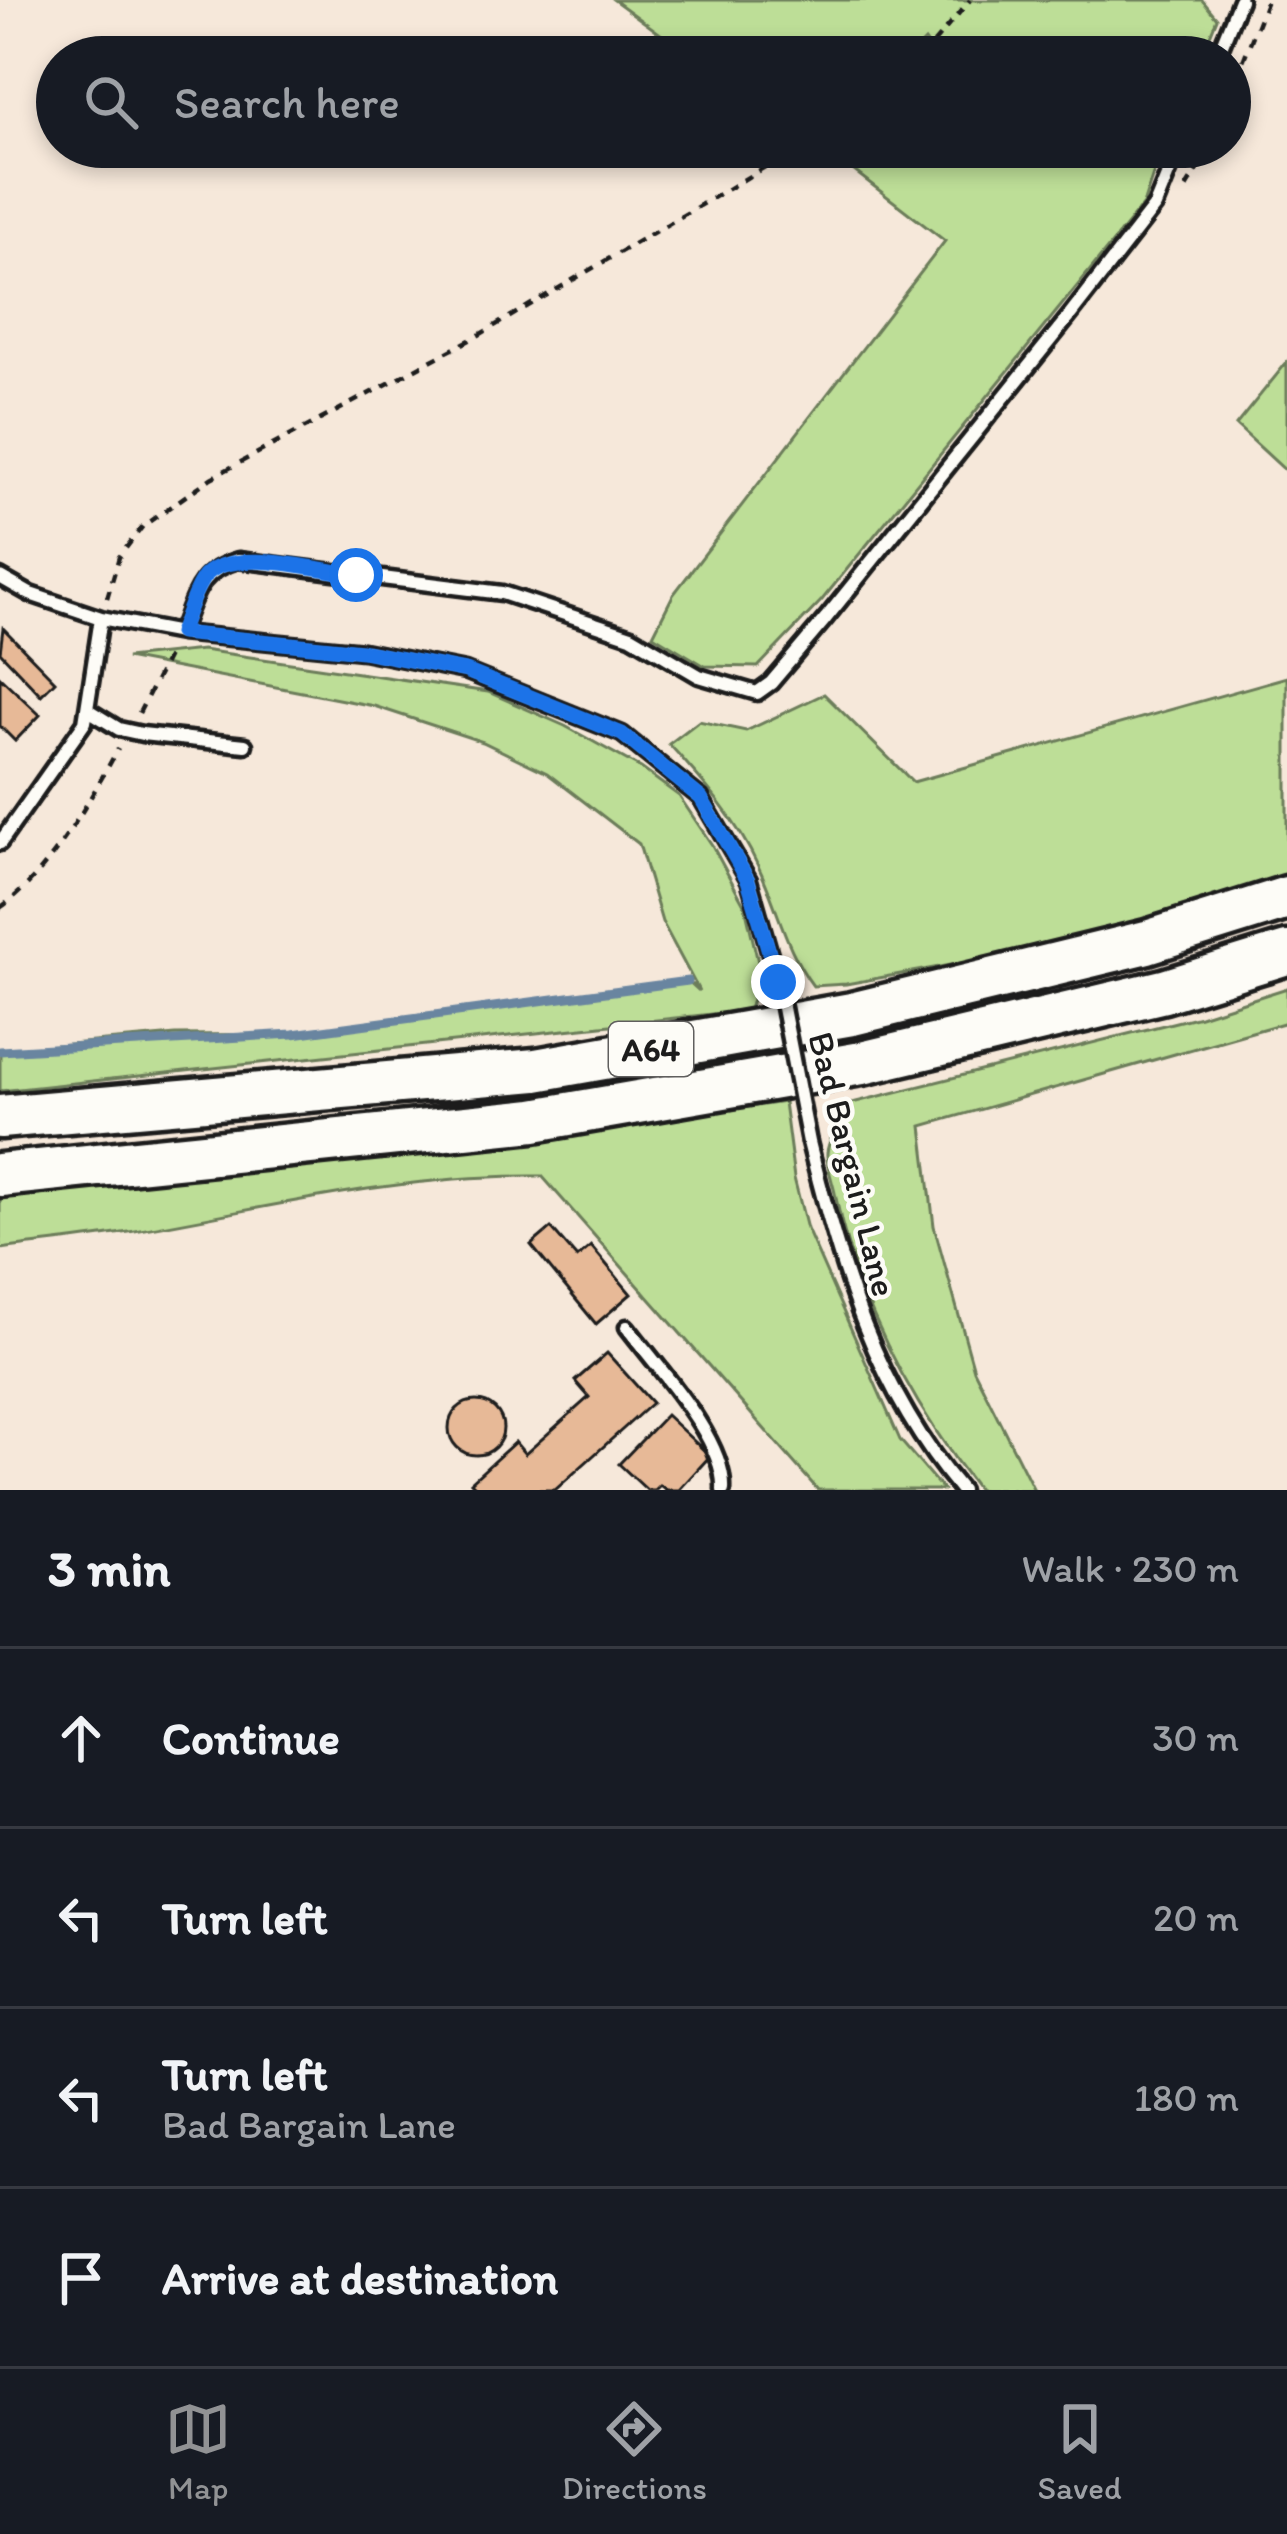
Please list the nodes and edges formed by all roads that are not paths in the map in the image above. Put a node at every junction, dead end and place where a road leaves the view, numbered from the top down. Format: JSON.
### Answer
{"nodes":[{"id":1,"x":1240,"y":0,"type":"edge"},
{"id":2,"x":1225,"y":36,"type":"edge"},
{"id":3,"x":1170,"y":168,"type":"edge"},
{"id":4,"x":0,"y":578,"type":"edge"},
{"id":5,"x":101,"y":618,"type":"junction"},
{"id":6,"x":180,"y":633,"type":"junction"},
{"id":7,"x":88,"y":710,"type":"junction"},
{"id":8,"x":245,"y":745,"type":"dead end"},
{"id":9,"x":0,"y":843,"type":"edge"},
{"id":10,"x":1287,"y":898,"type":"edge"},
{"id":11,"x":1287,"y":953,"type":"edge"},
{"id":12,"x":0,"y":1118,"type":"edge"},
{"id":13,"x":0,"y":1175,"type":"edge"},
{"id":14,"x":627,"y":1327,"type":"dead end"},
{"id":15,"x":723,"y":1490,"type":"edge"},
{"id":16,"x":961,"y":1490,"type":"edge"}],
"edges":[{"from":1,"to":2,"type":"lane"},
{"from":3,"to":6,"type":"lane"},
{"from":4,"to":5,"type":"lane","name":"Bad Bargain Lane"},
{"from":5,"to":6,"type":"lane","name":"Bad Bargain Lane"},
{"from":5,"to":7,"type":"lane"},
{"from":6,"to":16,"type":"lane","name":"Bad Bargain Lane","bridge":true},
{"from":7,"to":8,"type":"lane"},
{"from":7,"to":9,"type":"lane"},
{"from":10,"to":12,"type":"highway","number":"A64"},
{"from":11,"to":13,"type":"highway","number":"A64"},
{"from":14,"to":15,"type":"lane"}]}
